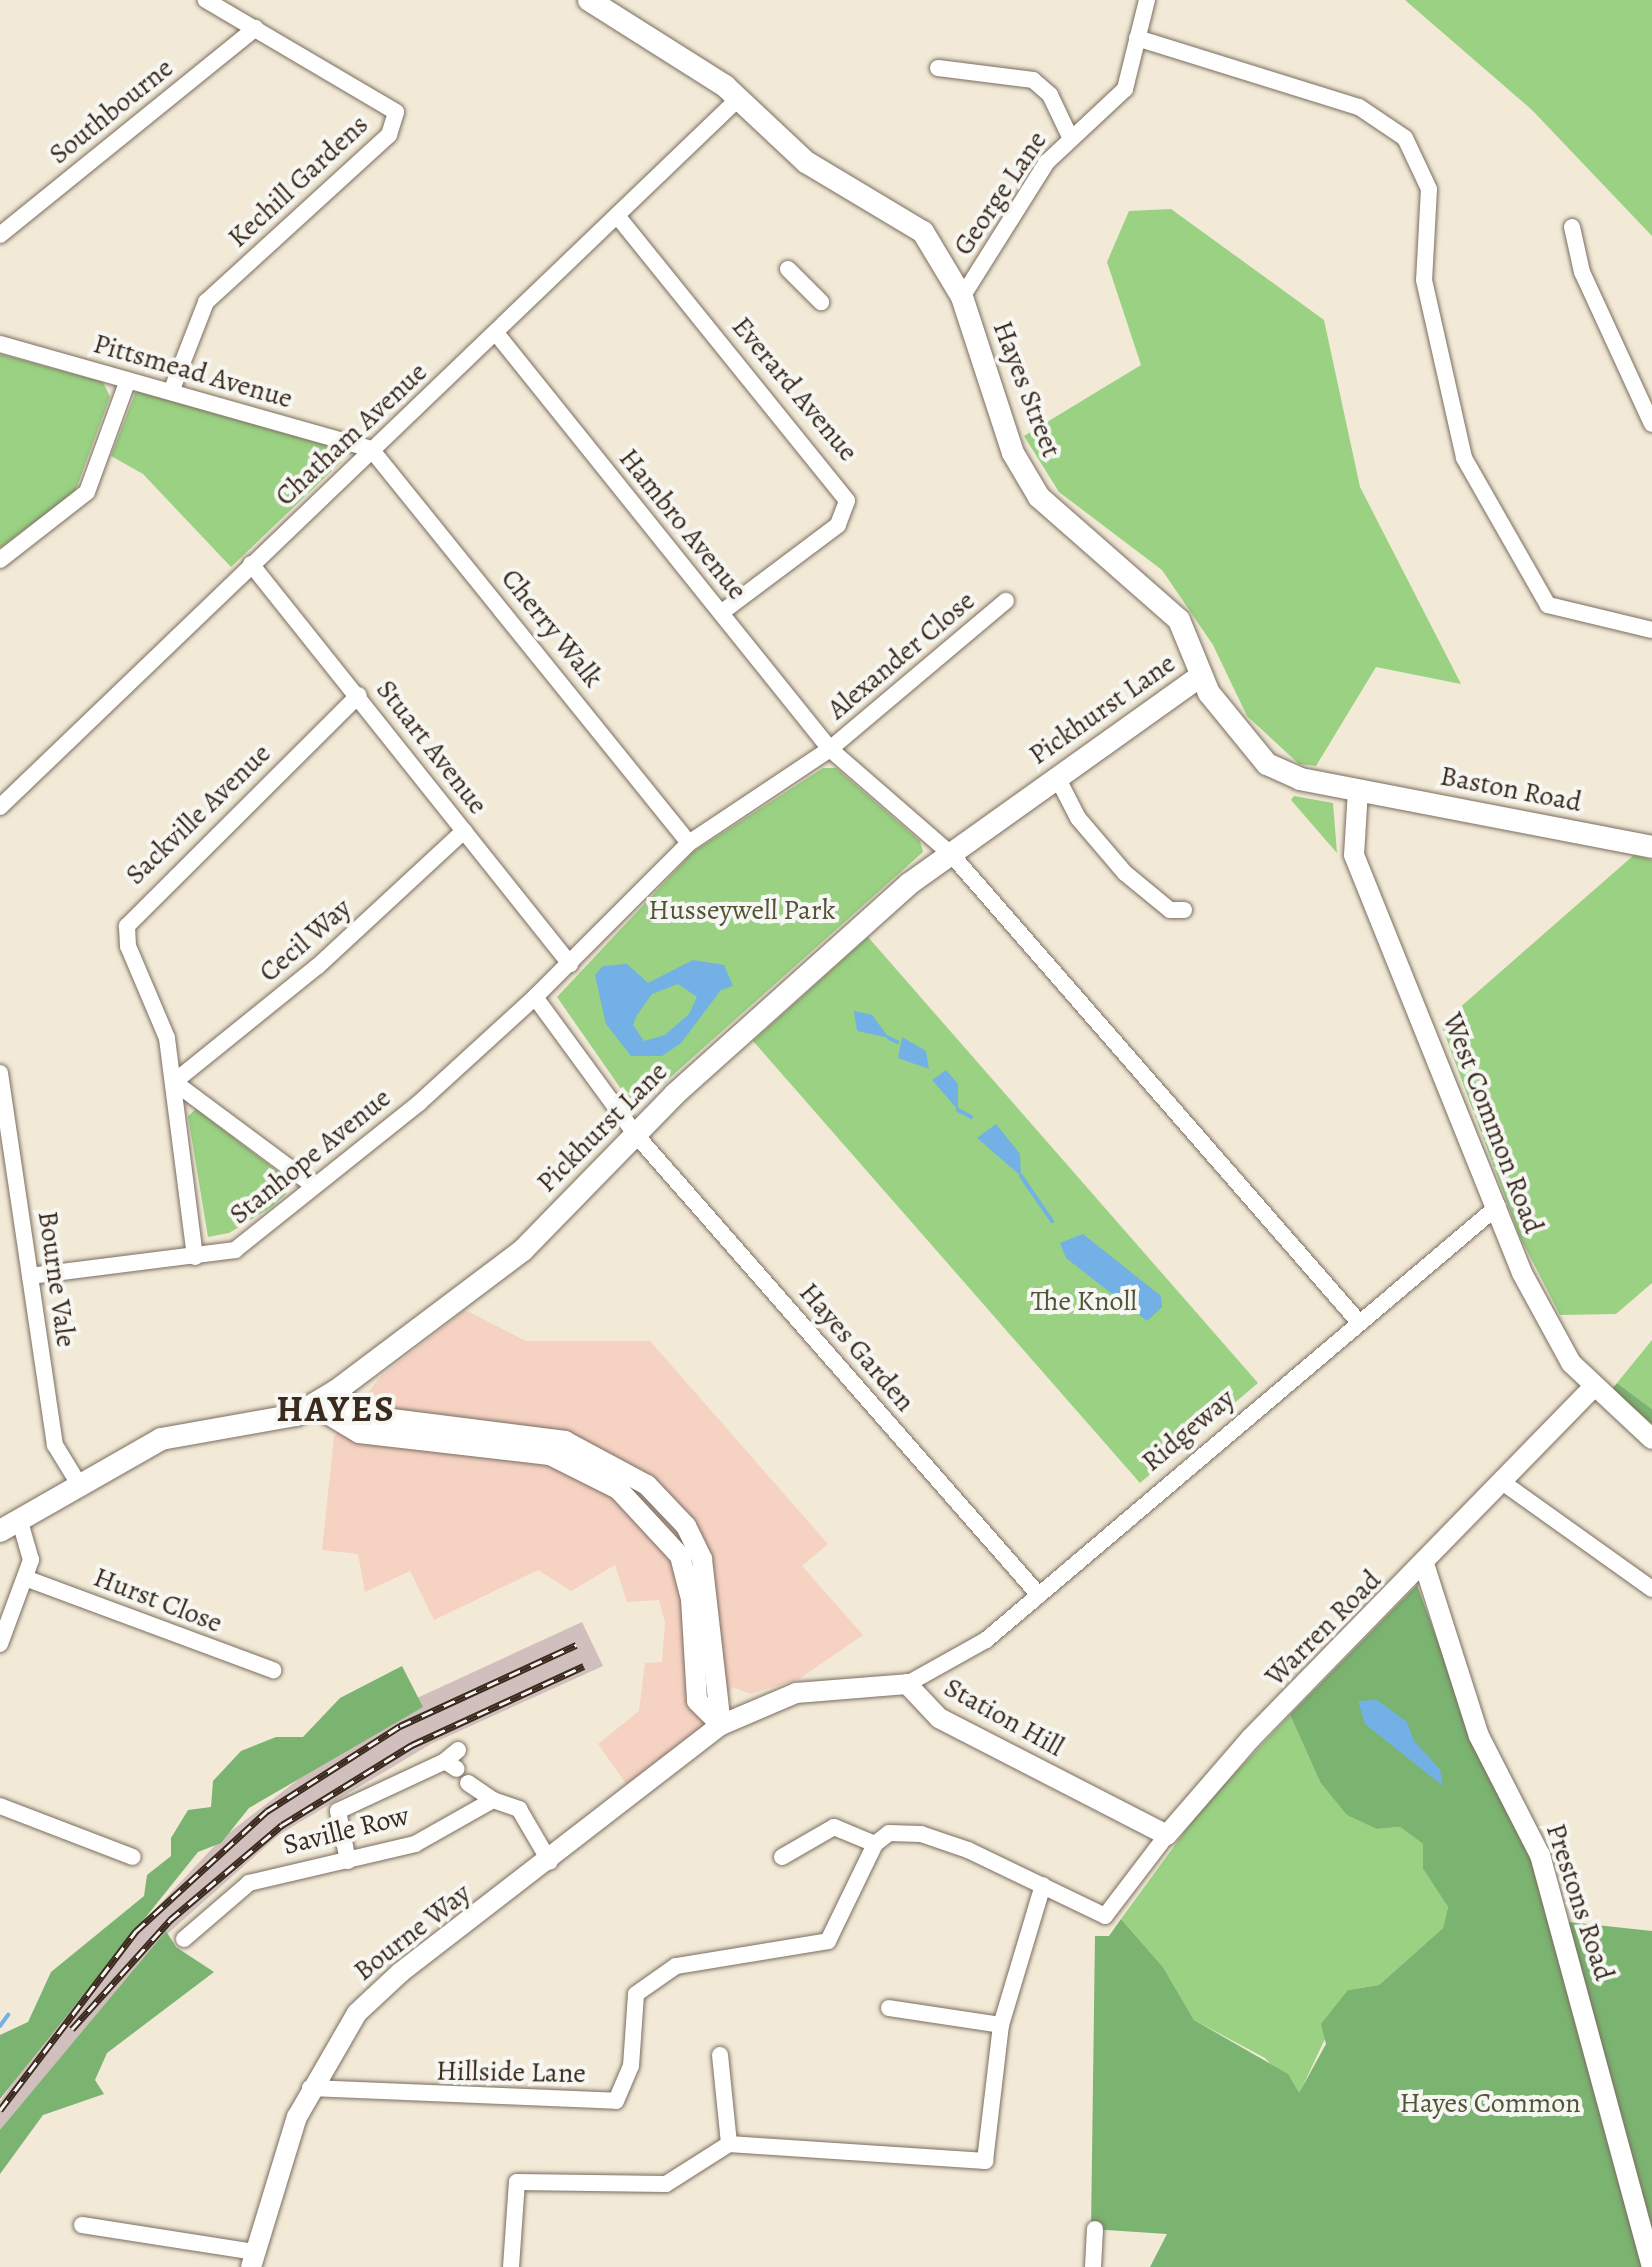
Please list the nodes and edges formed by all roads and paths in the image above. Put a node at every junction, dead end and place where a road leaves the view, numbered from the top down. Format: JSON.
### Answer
{"nodes":[{"id":1,"x":206,"y":0,"type":"edge"},
{"id":2,"x":589,"y":0,"type":"edge"},
{"id":3,"x":1147,"y":0,"type":"edge"},
{"id":4,"x":256,"y":28,"type":"junction"},
{"id":5,"x":1137,"y":38,"type":"junction"},
{"id":6,"x":938,"y":68,"type":"dead end"},
{"id":7,"x":738,"y":99,"type":"junction"},
{"id":8,"x":1070,"y":137,"type":"junction"},
{"id":9,"x":619,"y":218,"type":"junction"},
{"id":10,"x":1572,"y":227,"type":"dead end"},
{"id":11,"x":0,"y":235,"type":"edge"},
{"id":12,"x":788,"y":269,"type":"dead end"},
{"id":13,"x":962,"y":297,"type":"junction"},
{"id":14,"x":821,"y":302,"type":"dead end"},
{"id":15,"x":496,"y":333,"type":"junction"},
{"id":16,"x":0,"y":344,"type":"edge"},
{"id":17,"x":128,"y":380,"type":"junction"},
{"id":18,"x":171,"y":392,"type":"junction"},
{"id":19,"x":1652,"y":424,"type":"edge"},
{"id":20,"x":371,"y":449,"type":"junction"},
{"id":21,"x":0,"y":560,"type":"edge"},
{"id":22,"x":251,"y":564,"type":"junction"},
{"id":23,"x":1006,"y":601,"type":"dead end"},
{"id":24,"x":722,"y":612,"type":"junction"},
{"id":25,"x":1652,"y":630,"type":"edge"},
{"id":26,"x":1201,"y":676,"type":"junction"},
{"id":27,"x":359,"y":695,"type":"junction"},
{"id":28,"x":830,"y":749,"type":"junction"},
{"id":29,"x":1057,"y":777,"type":"junction"},
{"id":30,"x":1358,"y":790,"type":"junction"},
{"id":31,"x":0,"y":807,"type":"edge"},
{"id":32,"x":464,"y":831,"type":"junction"},
{"id":33,"x":689,"y":843,"type":"junction"},
{"id":34,"x":1652,"y":847,"type":"edge"},
{"id":35,"x":951,"y":854,"type":"junction"},
{"id":36,"x":1184,"y":910,"type":"dead end"},
{"id":37,"x":570,"y":964,"type":"junction"},
{"id":38,"x":535,"y":997,"type":"junction"},
{"id":39,"x":0,"y":1073,"type":"edge"},
{"id":40,"x":174,"y":1082,"type":"junction"},
{"id":41,"x":636,"y":1135,"type":"junction"},
{"id":42,"x":314,"y":1186,"type":"junction"},
{"id":43,"x":1498,"y":1206,"type":"junction"},
{"id":44,"x":195,"y":1257,"type":"junction"},
{"id":45,"x":30,"y":1276,"type":"junction"},
{"id":46,"x":1358,"y":1321,"type":"junction"},
{"id":47,"x":1592,"y":1389,"type":"junction"},
{"id":48,"x":336,"y":1391,"type":"junction"},
{"id":49,"x":314,"y":1406,"type":"junction"},
{"id":50,"x":1652,"y":1439,"type":"edge"},
{"id":51,"x":1502,"y":1482,"type":"junction"},
{"id":52,"x":80,"y":1486,"type":"junction"},
{"id":53,"x":11,"y":1528,"type":"edge"},
{"id":54,"x":1425,"y":1567,"type":"junction"},
{"id":55,"x":25,"y":1578,"type":"junction"},
{"id":56,"x":1652,"y":1589,"type":"edge"},
{"id":57,"x":1038,"y":1594,"type":"junction"},
{"id":58,"x":0,"y":1644,"type":"edge"},
{"id":59,"x":273,"y":1670,"type":"dead end"},
{"id":60,"x":907,"y":1684,"type":"junction"},
{"id":61,"x":721,"y":1725,"type":"junction"},
{"id":62,"x":453,"y":1760,"type":"dead end"},
{"id":63,"x":468,"y":1783,"type":"dead end"},
{"id":64,"x":493,"y":1800,"type":"junction"},
{"id":65,"x":0,"y":1806,"type":"edge"},
{"id":66,"x":1167,"y":1835,"type":"junction"},
{"id":67,"x":875,"y":1844,"type":"junction"},
{"id":68,"x":133,"y":1857,"type":"dead end"},
{"id":69,"x":782,"y":1857,"type":"dead end"},
{"id":70,"x":348,"y":1861,"type":"junction"},
{"id":71,"x":550,"y":1862,"type":"junction"},
{"id":72,"x":1043,"y":1885,"type":"junction"},
{"id":73,"x":184,"y":1939,"type":"dead end"},
{"id":74,"x":889,"y":2008,"type":"dead end"},
{"id":75,"x":1001,"y":2025,"type":"junction"},
{"id":76,"x":720,"y":2055,"type":"dead end"},
{"id":77,"x":310,"y":2088,"type":"junction"},
{"id":78,"x":729,"y":2144,"type":"junction"},
{"id":79,"x":82,"y":2225,"type":"dead end"},
{"id":80,"x":1095,"y":2229,"type":"dead end"},
{"id":81,"x":252,"y":2260,"type":"edge"},
{"id":82,"x":1652,"y":2266,"type":"edge"},
{"id":83,"x":511,"y":2267,"type":"edge"},
{"id":84,"x":1093,"y":2267,"type":"edge"}],
"edges":[{"from":1,"to":4,"type":"street","name":"Kechill Gardens"},
{"from":2,"to":7,"type":"main road","name":"Hayes Street"},
{"from":3,"to":5,"type":"street","name":"George Lane"},
{"from":4,"to":11,"type":"street","name":"Southbourne"},
{"from":4,"to":18,"type":"street","name":"Kechill Gardens"},
{"from":5,"to":8,"type":"street","name":"George Lane"},
{"from":5,"to":25,"type":"street"},
{"from":6,"to":8,"type":"street"},
{"from":7,"to":9,"type":"street","name":"Chatham Avenue"},
{"from":7,"to":13,"type":"main road","name":"Hayes Street"},
{"from":8,"to":13,"type":"street","name":"George Lane"},
{"from":9,"to":15,"type":"street","name":"Chatham Avenue"},
{"from":9,"to":24,"type":"street","name":"Everard Avenue"},
{"from":10,"to":19,"type":"street"},
{"from":12,"to":14,"type":"street"},
{"from":13,"to":26,"type":"main road","name":"Hayes Street"},
{"from":15,"to":20,"type":"street","name":"Chatham Avenue"},
{"from":15,"to":24,"type":"street","name":"Hambro Avenue"},
{"from":16,"to":17,"type":"street","name":"Pittsmead Avenue"},
{"from":17,"to":18,"type":"street","name":"Pittsmead Avenue"},
{"from":17,"to":21,"type":"street"},
{"from":18,"to":20,"type":"street","name":"Pittsmead Avenue"},
{"from":20,"to":22,"type":"street","name":"Chatham Avenue"},
{"from":20,"to":33,"type":"street","name":"Cherry Walk"},
{"from":22,"to":27,"type":"street","name":"Stuart Avenue"},
{"from":22,"to":31,"type":"street","name":"Chatham Avenue"},
{"from":23,"to":28,"type":"street","name":"Alexander Close"},
{"from":24,"to":28,"type":"street","name":"Hambro Avenue"},
{"from":26,"to":29,"type":"main road","name":"Pickhurst Lane"},
{"from":26,"to":30,"type":"main road","name":"Hayes Street"},
{"from":27,"to":32,"type":"street","name":"Stuart Avenue"},
{"from":27,"to":40,"type":"street","name":"Sackville Avenue"},
{"from":28,"to":33,"type":"street","name":"Alexander Close"},
{"from":28,"to":35,"type":"street","name":"Hambro Avenue"},
{"from":29,"to":35,"type":"main road","name":"Pickhurst Lane"},
{"from":29,"to":36,"type":"street"},
{"from":30,"to":34,"type":"main road","name":"Baston Road"},
{"from":30,"to":43,"type":"street","name":"West Common Road"},
{"from":32,"to":37,"type":"street","name":"Stuart Avenue"},
{"from":32,"to":40,"type":"street","name":"Cecil Way"},
{"from":33,"to":37,"type":"street","name":"Stanhope Avenue"},
{"from":35,"to":41,"type":"main road","name":"Pickhurst Lane"},
{"from":35,"to":46,"type":"street"},
{"from":37,"to":38,"type":"street","name":"Stanhope Avenue"},
{"from":38,"to":41,"type":"street","name":"Hayes Garden"},
{"from":38,"to":42,"type":"street","name":"Stanhope Avenue"},
{"from":39,"to":45,"type":"street","name":"Bourne Vale"},
{"from":40,"to":42,"type":"street"},
{"from":40,"to":44,"type":"street","name":"Sackville Avenue"},
{"from":41,"to":48,"type":"main road","name":"Pickhurst Lane"},
{"from":41,"to":57,"type":"street","name":"Hayes Garden"},
{"from":42,"to":44,"type":"street","name":"Stanhope Avenue"},
{"from":43,"to":46,"type":"street","name":"Ridgeway"},
{"from":43,"to":47,"type":"street","name":"West Common Road"},
{"from":44,"to":45,"type":"street","name":"Stanhope Avenue"},
{"from":45,"to":52,"type":"street","name":"Bourne Vale"},
{"from":46,"to":57,"type":"street","name":"Ridgeway"},
{"from":47,"to":50,"type":"street","name":"West Common Road"},
{"from":47,"to":51,"type":"street","name":"Warren Road"},
{"from":48,"to":49,"type":"main road","name":"Pickhurst Lane"},
{"from":48,"to":61,"type":"street"},
{"from":49,"to":52,"type":"main road","name":"Pickhurst Lane"},
{"from":49,"to":61,"type":"street"},
{"from":51,"to":54,"type":"street","name":"Warren Road"},
{"from":51,"to":56,"type":"street"},
{"from":52,"to":53,"type":"main road","name":"Pickhurst Lane"},
{"from":53,"to":55,"type":"street"},
{"from":54,"to":66,"type":"street","name":"Warren Road"},
{"from":54,"to":82,"type":"street","name":"Prestons Road"},
{"from":55,"to":58,"type":"street"},
{"from":55,"to":59,"type":"street","name":"Hurst Close"},
{"from":57,"to":60,"type":"street","name":"Ridgeway"},
{"from":60,"to":61,"type":"street","name":"Station Hill"},
{"from":60,"to":66,"type":"street","name":"Station Hill"},
{"from":61,"to":71,"type":"street","name":"Bourne Way"},
{"from":62,"to":70,"type":"street"},
{"from":63,"to":64,"type":"street"},
{"from":64,"to":70,"type":"street","name":"Saville Row"},
{"from":64,"to":71,"type":"street"},
{"from":65,"to":68,"type":"street"},
{"from":66,"to":72,"type":"street","name":"Warren Road"},
{"from":67,"to":69,"type":"street"},
{"from":67,"to":72,"type":"street"},
{"from":67,"to":77,"type":"street","name":"Hillside Lane"},
{"from":70,"to":73,"type":"street","name":"Saville Row"},
{"from":71,"to":77,"type":"street","name":"Bourne Way"},
{"from":72,"to":75,"type":"street"},
{"from":74,"to":75,"type":"street"},
{"from":75,"to":78,"type":"street"},
{"from":76,"to":78,"type":"street"},
{"from":77,"to":81,"type":"street","name":"Bourne Way"},
{"from":78,"to":83,"type":"street"},
{"from":79,"to":81,"type":"street"},
{"from":80,"to":84,"type":"street"}]}
